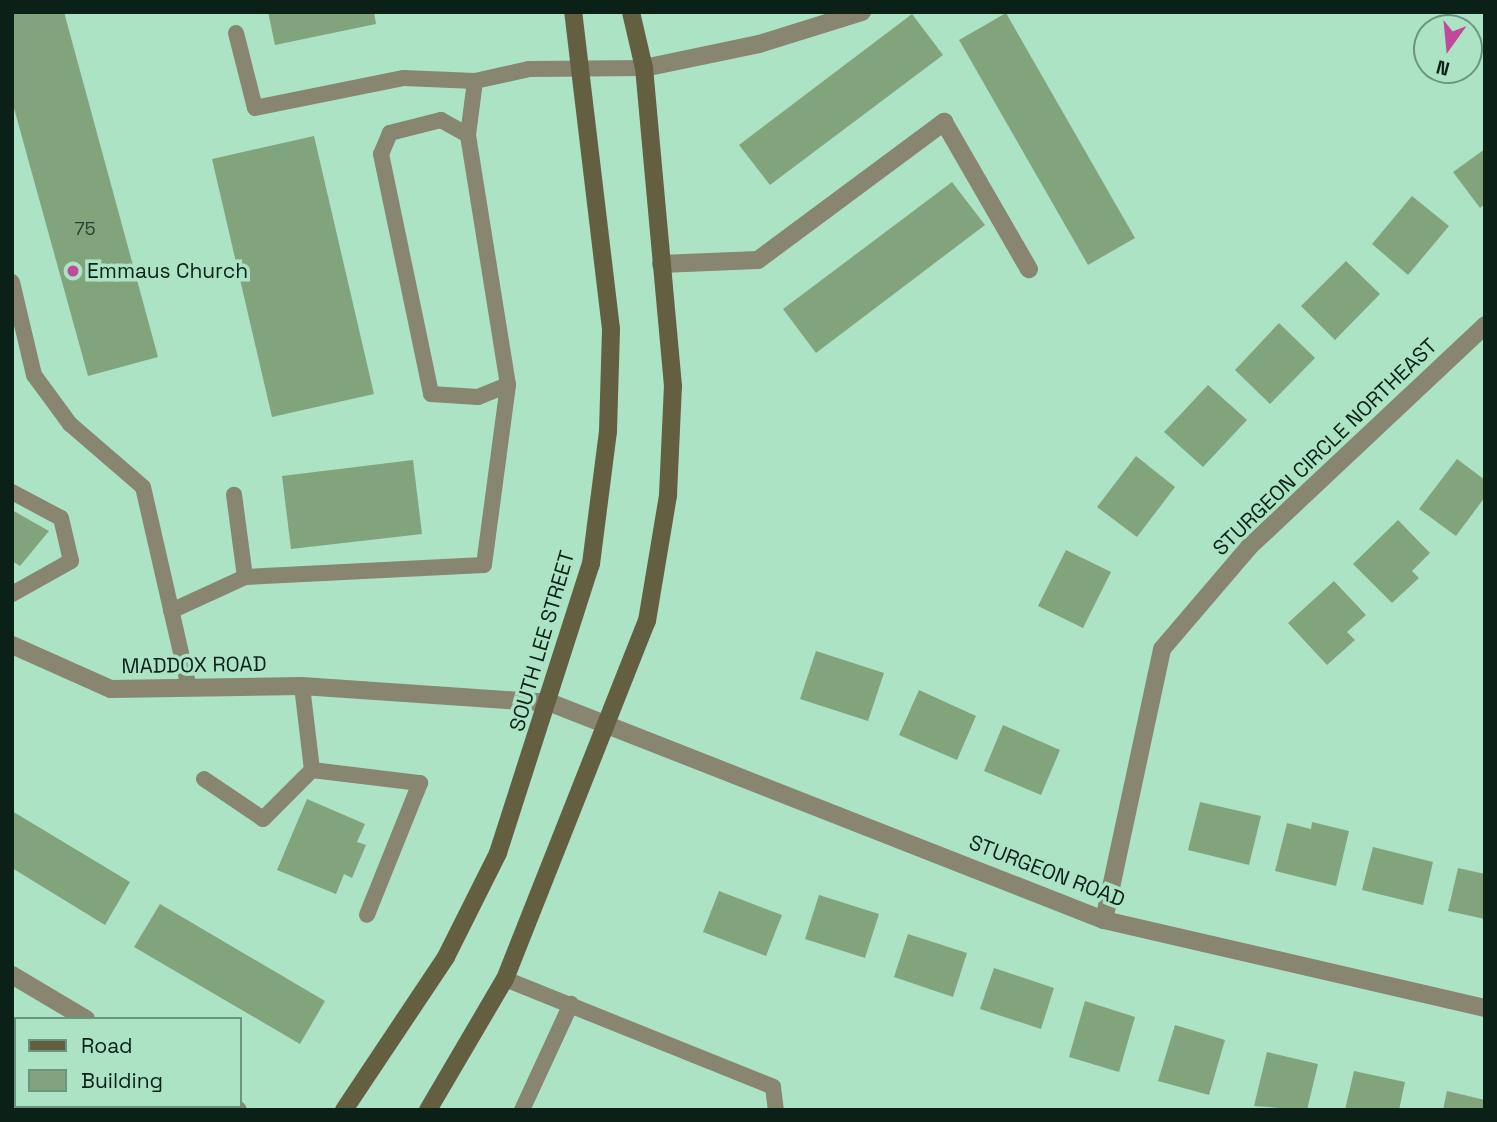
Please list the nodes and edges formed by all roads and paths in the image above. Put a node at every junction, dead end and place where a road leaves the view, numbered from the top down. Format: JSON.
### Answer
{"nodes":[{"id":1,"x":573,"y":12,"type":"edge"},
{"id":2,"x":631,"y":12,"type":"edge"},
{"id":3,"x":862,"y":12,"type":"edge"},
{"id":4,"x":236,"y":33,"type":"dead end"},
{"id":5,"x":644,"y":68,"type":"junction"},
{"id":6,"x":584,"y":72,"type":"junction"},
{"id":7,"x":475,"y":81,"type":"junction"},
{"id":8,"x":468,"y":135,"type":"junction"},
{"id":9,"x":662,"y":264,"type":"junction"},
{"id":10,"x":1029,"y":269,"type":"dead end"},
{"id":11,"x":12,"y":282,"type":"edge"},
{"id":12,"x":18,"y":325,"type":"edge"},
{"id":13,"x":1485,"y":325,"type":"edge"},
{"id":14,"x":508,"y":384,"type":"junction"},
{"id":15,"x":12,"y":492,"type":"edge"},
{"id":16,"x":234,"y":495,"type":"dead end"},
{"id":17,"x":245,"y":577,"type":"junction"},
{"id":18,"x":12,"y":594,"type":"edge"},
{"id":19,"x":171,"y":611,"type":"junction"},
{"id":20,"x":12,"y":645,"type":"edge"},
{"id":21,"x":302,"y":686,"type":"junction"},
{"id":22,"x":189,"y":688,"type":"junction"},
{"id":23,"x":551,"y":703,"type":"junction"},
{"id":24,"x":610,"y":724,"type":"junction"},
{"id":25,"x":312,"y":770,"type":"junction"},
{"id":26,"x":204,"y":779,"type":"dead end"},
{"id":27,"x":367,"y":915,"type":"dead end"},
{"id":28,"x":1104,"y":920,"type":"junction"},
{"id":29,"x":12,"y":975,"type":"edge"},
{"id":30,"x":505,"y":979,"type":"junction"},
{"id":31,"x":571,"y":1004,"type":"junction"},
{"id":32,"x":1485,"y":1008,"type":"edge"},
{"id":33,"x":83,"y":1017,"type":"edge"},
{"id":34,"x":344,"y":1110,"type":"edge"},
{"id":35,"x":428,"y":1110,"type":"edge"},
{"id":36,"x":522,"y":1110,"type":"edge"},
{"id":37,"x":776,"y":1110,"type":"edge"}],
"edges":[{"from":1,"to":6,"type":"main road","name":"SOUTH LEE STREET"},
{"from":2,"to":5,"type":"main road"},
{"from":3,"to":5,"type":"street"},
{"from":4,"to":7,"type":"lane"},
{"from":5,"to":6,"type":"lane"},
{"from":5,"to":9,"type":"main road"},
{"from":6,"to":7,"type":"lane"},
{"from":6,"to":23,"type":"main road","name":"SOUTH LEE STREET"},
{"from":7,"to":8,"type":"lane"},
{"from":8,"to":14,"type":"lane"},
{"from":8,"to":14,"type":"lane"},
{"from":9,"to":10,"type":"street"},
{"from":9,"to":24,"type":"main road"},
{"from":11,"to":12,"type":"lane"},
{"from":12,"to":19,"type":"lane"},
{"from":13,"to":28,"type":"street","name":"STURGEON CIRCLE NORTHEAST"},
{"from":14,"to":17,"type":"lane"},
{"from":15,"to":18,"type":"lane"},
{"from":16,"to":17,"type":"lane"},
{"from":17,"to":19,"type":"lane"},
{"from":19,"to":22,"type":"lane"},
{"from":20,"to":22,"type":"street","name":"MADDOX ROAD"},
{"from":21,"to":22,"type":"street","name":"MADDOX ROAD"},
{"from":21,"to":23,"type":"street","name":"MADDOX ROAD"},
{"from":21,"to":25,"type":"lane"},
{"from":23,"to":24,"type":"street","name":"STURGEON ROAD"},
{"from":23,"to":34,"type":"main road","name":"SOUTH LEE STREET"},
{"from":24,"to":28,"type":"street","name":"STURGEON ROAD"},
{"from":24,"to":30,"type":"main road"},
{"from":25,"to":26,"type":"lane"},
{"from":25,"to":27,"type":"lane"},
{"from":28,"to":32,"type":"street","name":"STURGEON ROAD"},
{"from":29,"to":33,"type":"street"},
{"from":30,"to":31,"type":"lane"},
{"from":30,"to":35,"type":"main road"},
{"from":31,"to":36,"type":"lane"},
{"from":31,"to":37,"type":"lane"}]}
